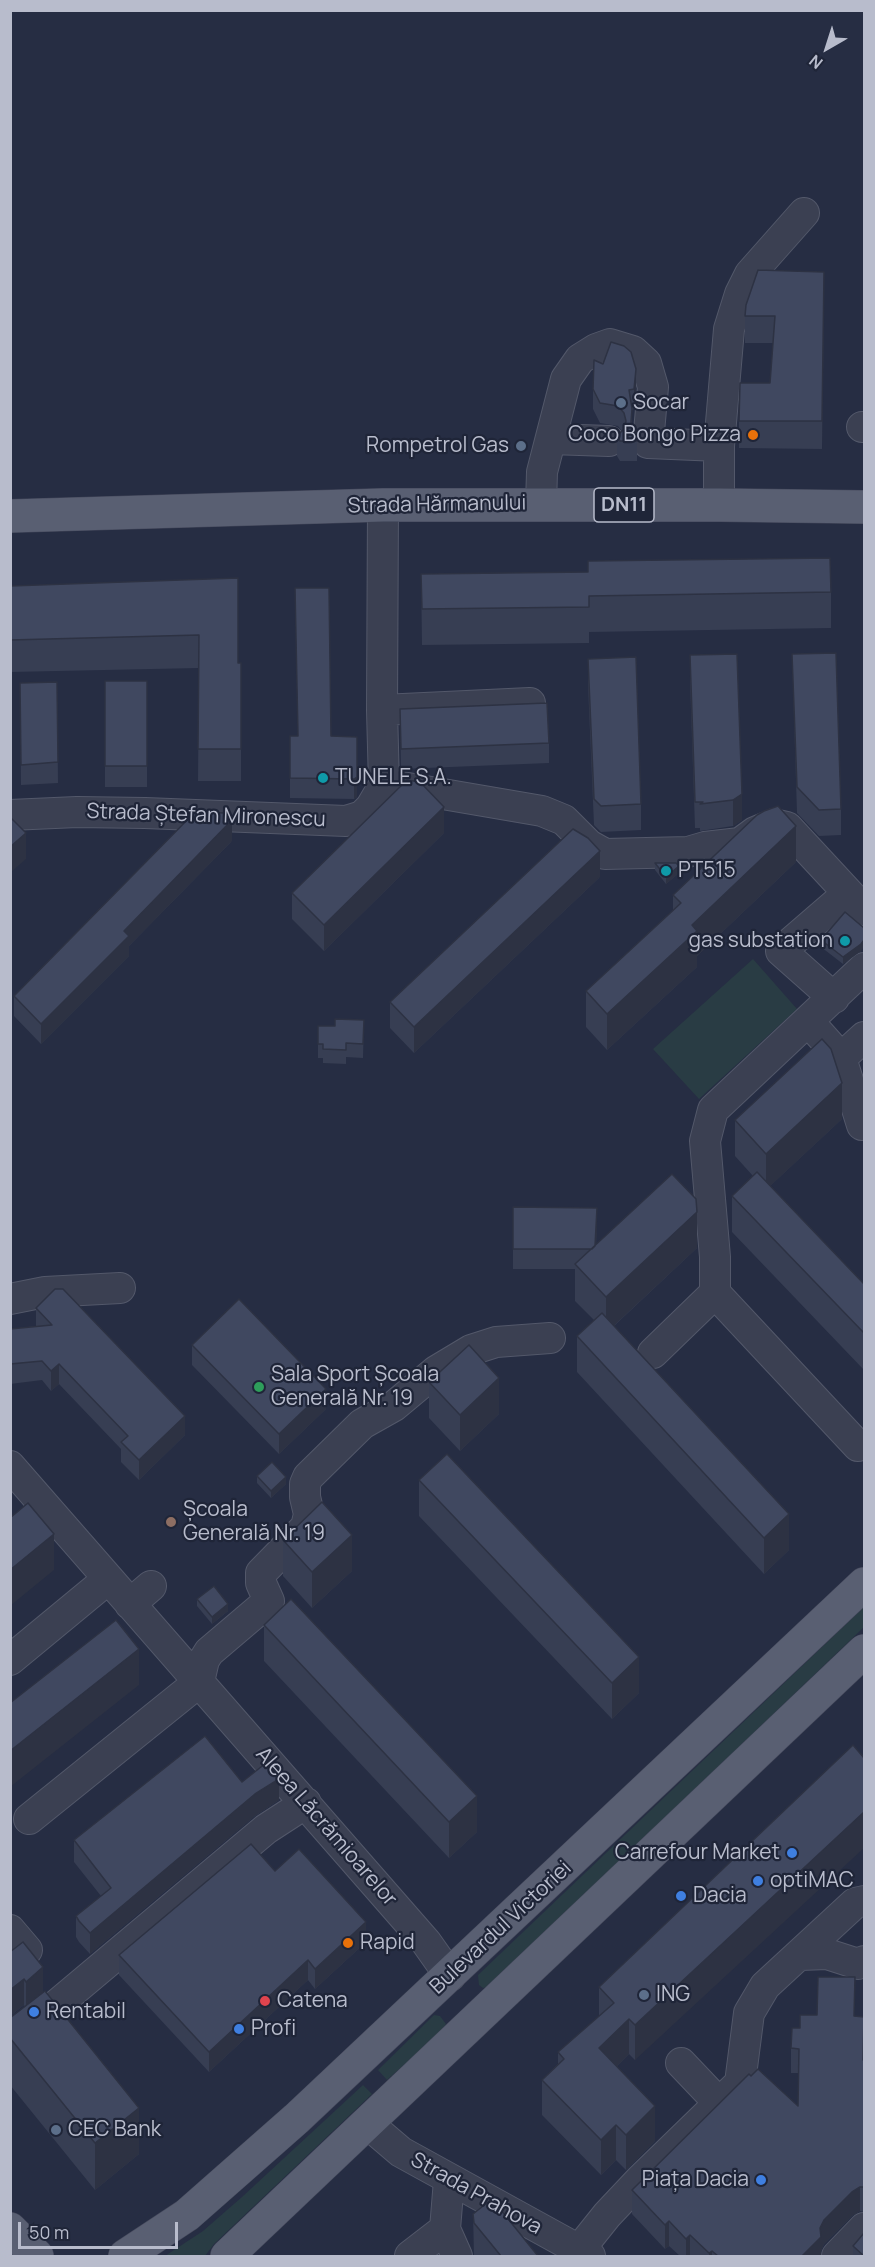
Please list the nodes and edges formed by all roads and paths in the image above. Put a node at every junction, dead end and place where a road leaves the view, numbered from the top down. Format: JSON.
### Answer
{"nodes":[{"id":1,"x":804,"y":213,"type":"dead end"},
{"id":2,"x":551,"y":439,"type":"junction"},
{"id":3,"x":630,"y":442,"type":"junction"},
{"id":4,"x":719,"y":446,"type":"junction"},
{"id":5,"x":541,"y":504,"type":"junction"},
{"id":6,"x":383,"y":505,"type":"junction"},
{"id":7,"x":719,"y":505,"type":"junction"},
{"id":8,"x":864,"y":507,"type":"edge"},
{"id":9,"x":10,"y":516,"type":"edge"},
{"id":10,"x":530,"y":703,"type":"edge"},
{"id":11,"x":382,"y":710,"type":"junction"},
{"id":12,"x":384,"y":784,"type":"junction"},
{"id":13,"x":10,"y":815,"type":"edge"},
{"id":14,"x":856,"y":902,"type":"edge"},
{"id":15,"x":864,"y":968,"type":"edge"},
{"id":16,"x":834,"y":998,"type":"junction"},
{"id":17,"x":808,"y":1021,"type":"junction"},
{"id":18,"x":864,"y":1037,"type":"edge"},
{"id":19,"x":841,"y":1058,"type":"junction"},
{"id":20,"x":862,"y":1125,"type":"dead end"},
{"id":21,"x":120,"y":1288,"type":"dead end"},
{"id":22,"x":715,"y":1293,"type":"junction"},
{"id":23,"x":10,"y":1299,"type":"edge"},
{"id":24,"x":550,"y":1338,"type":"dead end"},
{"id":25,"x":654,"y":1353,"type":"dead end"},
{"id":26,"x":858,"y":1446,"type":"dead end"},
{"id":27,"x":10,"y":1466,"type":"edge"},
{"id":28,"x":108,"y":1579,"type":"junction"},
{"id":29,"x":864,"y":1584,"type":"edge"},
{"id":30,"x":864,"y":1651,"type":"edge"},
{"id":31,"x":10,"y":1660,"type":"edge"},
{"id":32,"x":199,"y":1682,"type":"junction"},
{"id":33,"x":306,"y":1803,"type":"junction"},
{"id":34,"x":29,"y":1819,"type":"dead end"},
{"id":35,"x":864,"y":1901,"type":"edge"},
{"id":36,"x":800,"y":1955,"type":"junction"},
{"id":37,"x":864,"y":1961,"type":"edge"},
{"id":38,"x":450,"y":1976,"type":"junction"},
{"id":39,"x":483,"y":2012,"type":"junction"},
{"id":40,"x":10,"y":2044,"type":"edge"},
{"id":41,"x":681,"y":2063,"type":"dead end"},
{"id":42,"x":719,"y":2103,"type":"junction"},
{"id":43,"x":367,"y":2123,"type":"junction"},
{"id":44,"x":449,"y":2180,"type":"junction"},
{"id":45,"x":10,"y":2229,"type":"edge"},
{"id":46,"x":445,"y":2229,"type":"junction"},
{"id":47,"x":864,"y":2229,"type":"edge"},
{"id":48,"x":584,"y":2253,"type":"edge"},
{"id":49,"x":37,"y":2256,"type":"edge"},
{"id":50,"x":125,"y":2256,"type":"edge"},
{"id":51,"x":227,"y":2256,"type":"edge"},
{"id":52,"x":410,"y":2256,"type":"edge"},
{"id":53,"x":457,"y":2256,"type":"edge"},
{"id":54,"x":837,"y":2256,"type":"edge"}],
"edges":[{"from":1,"to":4,"type":"street"},
{"from":2,"to":3,"type":"street"},
{"from":2,"to":3,"type":"street"},
{"from":2,"to":5,"type":"street"},
{"from":3,"to":4,"type":"street"},
{"from":4,"to":7,"type":"street"},
{"from":5,"to":6,"type":"main road","name":"Strada Hărmanului","number":"DN11"},
{"from":5,"to":7,"type":"main road","name":"Strada Hărmanului","number":"DN11"},
{"from":6,"to":9,"type":"main road","name":"Strada Hărmanului","number":"DN11"},
{"from":6,"to":11,"type":"street"},
{"from":7,"to":8,"type":"main road","name":"Strada Hărmanului","number":"DN11"},
{"from":10,"to":11,"type":"street"},
{"from":11,"to":12,"type":"street"},
{"from":12,"to":13,"type":"street","name":"Strada Ștefan Mironescu"},
{"from":12,"to":14,"type":"street"},
{"from":14,"to":16,"type":"street"},
{"from":15,"to":16,"type":"street"},
{"from":16,"to":17,"type":"street"},
{"from":17,"to":19,"type":"street"},
{"from":17,"to":22,"type":"street"},
{"from":18,"to":19,"type":"street"},
{"from":19,"to":20,"type":"street"},
{"from":21,"to":23,"type":"street"},
{"from":22,"to":25,"type":"street"},
{"from":22,"to":26,"type":"street"},
{"from":24,"to":32,"type":"street"},
{"from":27,"to":28,"type":"street","name":"Aleea Lăcrămioarelor"},
{"from":28,"to":31,"type":"street"},
{"from":28,"to":32,"type":"street","name":"Aleea Lăcrămioarelor"},
{"from":29,"to":38,"type":"main road","name":"Bulevardul Victoriei"},
{"from":30,"to":39,"type":"main road"},
{"from":32,"to":33,"type":"street","name":"Aleea Lăcrămioarelor"},
{"from":32,"to":34,"type":"street"},
{"from":33,"to":38,"type":"street","name":"Aleea Lăcrămioarelor"},
{"from":33,"to":40,"type":"street"},
{"from":35,"to":36,"type":"street"},
{"from":36,"to":37,"type":"street"},
{"from":36,"to":42,"type":"street"},
{"from":38,"to":39,"type":"main road"},
{"from":38,"to":50,"type":"main road","name":"Bulevardul Victoriei"},
{"from":39,"to":43,"type":"main road"},
{"from":41,"to":42,"type":"street"},
{"from":42,"to":48,"type":"street"},
{"from":43,"to":44,"type":"street","name":"Strada Prahova"},
{"from":43,"to":51,"type":"main road"},
{"from":44,"to":46,"type":"street"},
{"from":44,"to":48,"type":"street","name":"Strada Prahova"},
{"from":45,"to":49,"type":"main road"},
{"from":46,"to":52,"type":"street"},
{"from":46,"to":53,"type":"street"},
{"from":47,"to":54,"type":"street"}]}
